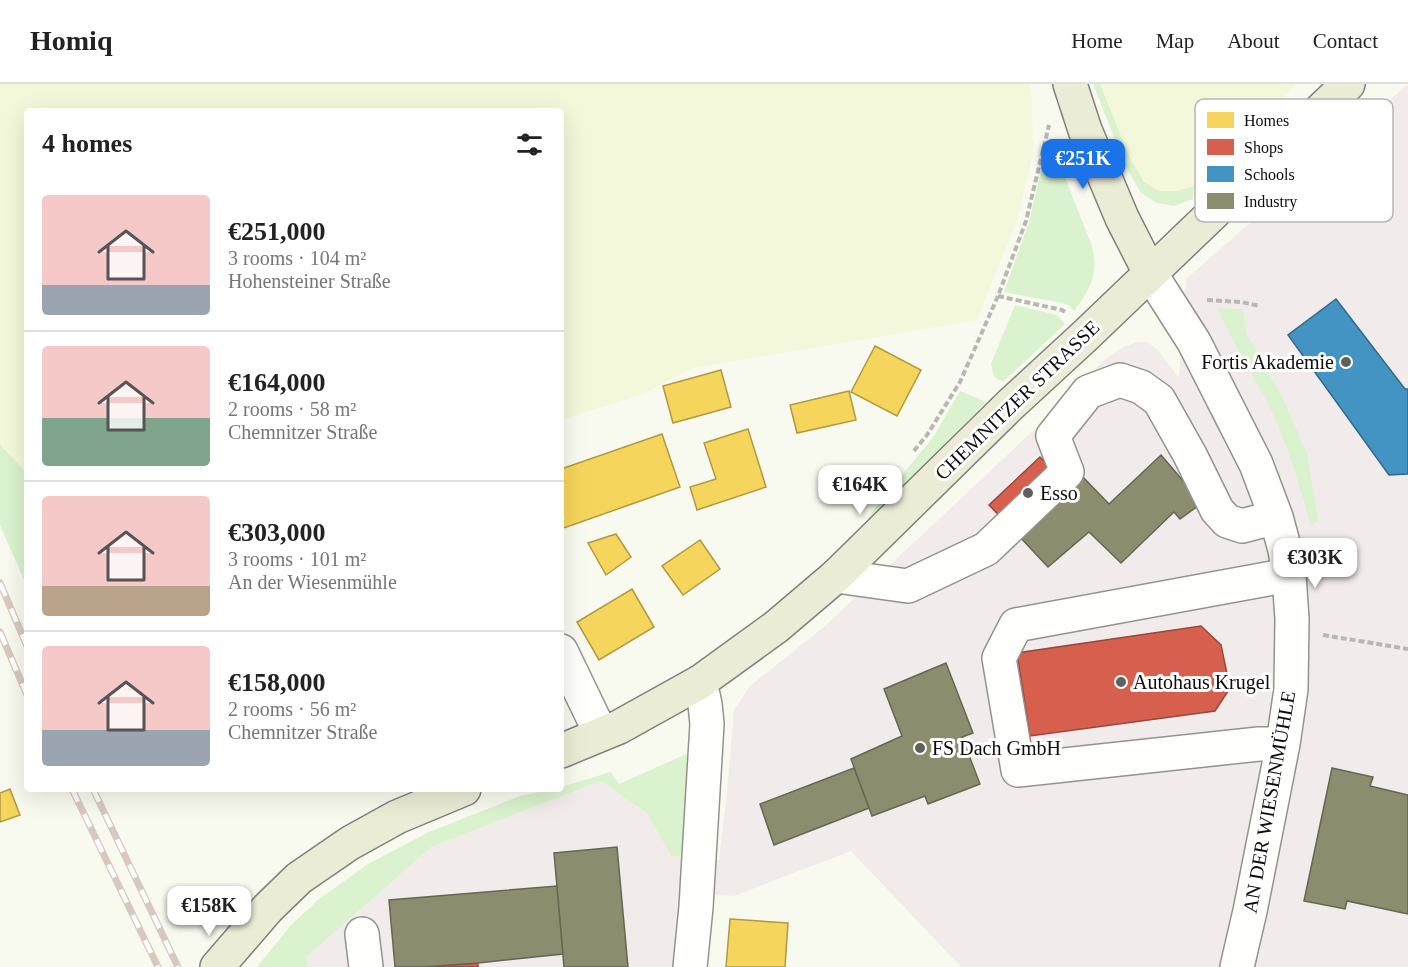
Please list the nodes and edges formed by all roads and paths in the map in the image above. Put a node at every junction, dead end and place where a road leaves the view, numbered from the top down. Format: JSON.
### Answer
{"nodes":[{"id":1,"x":1070,"y":84,"type":"edge"},
{"id":2,"x":1348,"y":84,"type":"edge"},
{"id":3,"x":1332,"y":99,"type":"edge"},
{"id":4,"x":1052,"y":115,"type":"dead end"},
{"id":5,"x":1203,"y":222,"type":"edge"},
{"id":6,"x":1150,"y":273,"type":"junction"},
{"id":7,"x":998,"y":296,"type":"junction"},
{"id":8,"x":1207,"y":300,"type":"dead end"},
{"id":9,"x":1260,"y":306,"type":"dead end"},
{"id":10,"x":1070,"y":317,"type":"dead end"},
{"id":11,"x":913,"y":453,"type":"dead end"},
{"id":12,"x":1276,"y":516,"type":"junction"},
{"id":13,"x":1288,"y":575,"type":"junction"},
{"id":14,"x":836,"y":576,"type":"junction"},
{"id":15,"x":1292,"y":634,"type":"junction"},
{"id":16,"x":1408,"y":649,"type":"edge"},
{"id":17,"x":564,"y":657,"type":"edge"},
{"id":18,"x":700,"y":682,"type":"junction"},
{"id":19,"x":601,"y":734,"type":"junction"},
{"id":20,"x":1283,"y":744,"type":"junction"},
{"id":21,"x":564,"y":750,"type":"edge"},
{"id":22,"x":457,"y":792,"type":"edge"},
{"id":23,"x":362,"y":934,"type":"dead end"},
{"id":24,"x":217,"y":967,"type":"edge"},
{"id":25,"x":366,"y":967,"type":"edge"},
{"id":26,"x":690,"y":967,"type":"edge"},
{"id":27,"x":1237,"y":967,"type":"edge"}],
"edges":[{"from":1,"to":6,"type":"main road"},
{"from":2,"to":3,"type":"main road","name":"CHEMNITZER STRASSE"},
{"from":4,"to":7,"type":"path"},
{"from":5,"to":6,"type":"main road","name":"CHEMNITZER STRASSE"},
{"from":6,"to":12,"type":"street","name":"AN DER WIESENMÜHLE"},
{"from":6,"to":14,"type":"main road","name":"CHEMNITZER STRASSE"},
{"from":7,"to":10,"type":"path"},
{"from":7,"to":11,"type":"path"},
{"from":8,"to":9,"type":"path"},
{"from":12,"to":13,"type":"street","name":"AN DER WIESENMÜHLE"},
{"from":12,"to":14,"type":"street"},
{"from":13,"to":15,"type":"street","name":"AN DER WIESENMÜHLE"},
{"from":13,"to":20,"type":"street"},
{"from":14,"to":18,"type":"main road","name":"CHEMNITZER STRASSE"},
{"from":15,"to":16,"type":"path"},
{"from":15,"to":20,"type":"street","name":"AN DER WIESENMÜHLE"},
{"from":17,"to":19,"type":"street"},
{"from":18,"to":19,"type":"main road","name":"CHEMNITZER STRASSE"},
{"from":18,"to":26,"type":"street"},
{"from":19,"to":21,"type":"main road","name":"CHEMNITZER STRASSE"},
{"from":20,"to":27,"type":"street","name":"AN DER WIESENMÜHLE"},
{"from":22,"to":24,"type":"main road"},
{"from":23,"to":25,"type":"street"}]}
